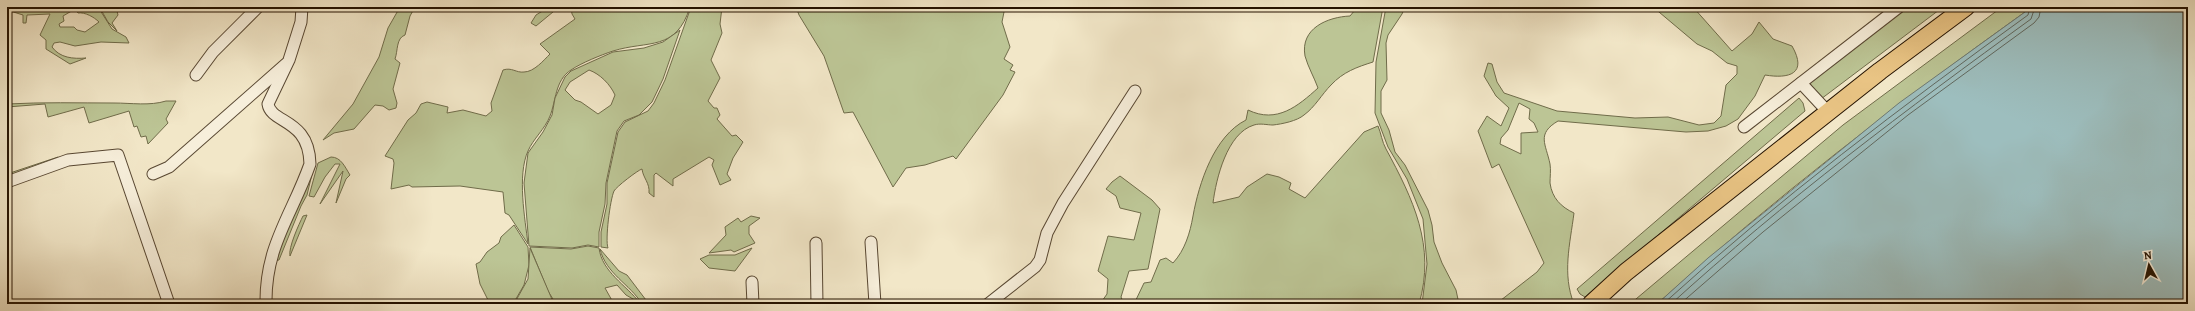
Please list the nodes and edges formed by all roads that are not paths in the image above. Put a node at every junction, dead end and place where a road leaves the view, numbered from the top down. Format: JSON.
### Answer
{"nodes":[{"id":1,"x":258,"y":7,"type":"edge"},
{"id":2,"x":302,"y":7,"type":"edge"},
{"id":3,"x":1900,"y":7,"type":"edge"},
{"id":4,"x":1966,"y":7,"type":"edge"},
{"id":5,"x":289,"y":60,"type":"junction"},
{"id":6,"x":196,"y":75,"type":"dead end"},
{"id":7,"x":1801,"y":83,"type":"junction"},
{"id":8,"x":1135,"y":91,"type":"dead end"},
{"id":9,"x":1828,"y":112,"type":"junction"},
{"id":10,"x":1744,"y":127,"type":"dead end"},
{"id":11,"x":153,"y":174,"type":"dead end"},
{"id":12,"x":7,"y":182,"type":"edge"},
{"id":13,"x":871,"y":242,"type":"dead end"},
{"id":14,"x":816,"y":243,"type":"dead end"},
{"id":15,"x":752,"y":282,"type":"dead end"},
{"id":16,"x":169,"y":304,"type":"edge"},
{"id":17,"x":266,"y":304,"type":"edge"},
{"id":18,"x":753,"y":304,"type":"edge"},
{"id":19,"x":817,"y":304,"type":"edge"},
{"id":20,"x":875,"y":304,"type":"edge"},
{"id":21,"x":988,"y":304,"type":"edge"},
{"id":22,"x":1591,"y":304,"type":"edge"}],
"edges":[{"from":1,"to":6,"type":"street"},
{"from":2,"to":5,"type":"street"},
{"from":3,"to":7,"type":"street"},
{"from":4,"to":9,"type":"highway"},
{"from":5,"to":11,"type":"street"},
{"from":5,"to":17,"type":"street"},
{"from":7,"to":9,"type":"street"},
{"from":7,"to":10,"type":"street"},
{"from":8,"to":21,"type":"street"},
{"from":9,"to":22,"type":"highway"},
{"from":12,"to":16,"type":"street"},
{"from":13,"to":20,"type":"street"},
{"from":14,"to":19,"type":"street"},
{"from":15,"to":18,"type":"street"}]}
